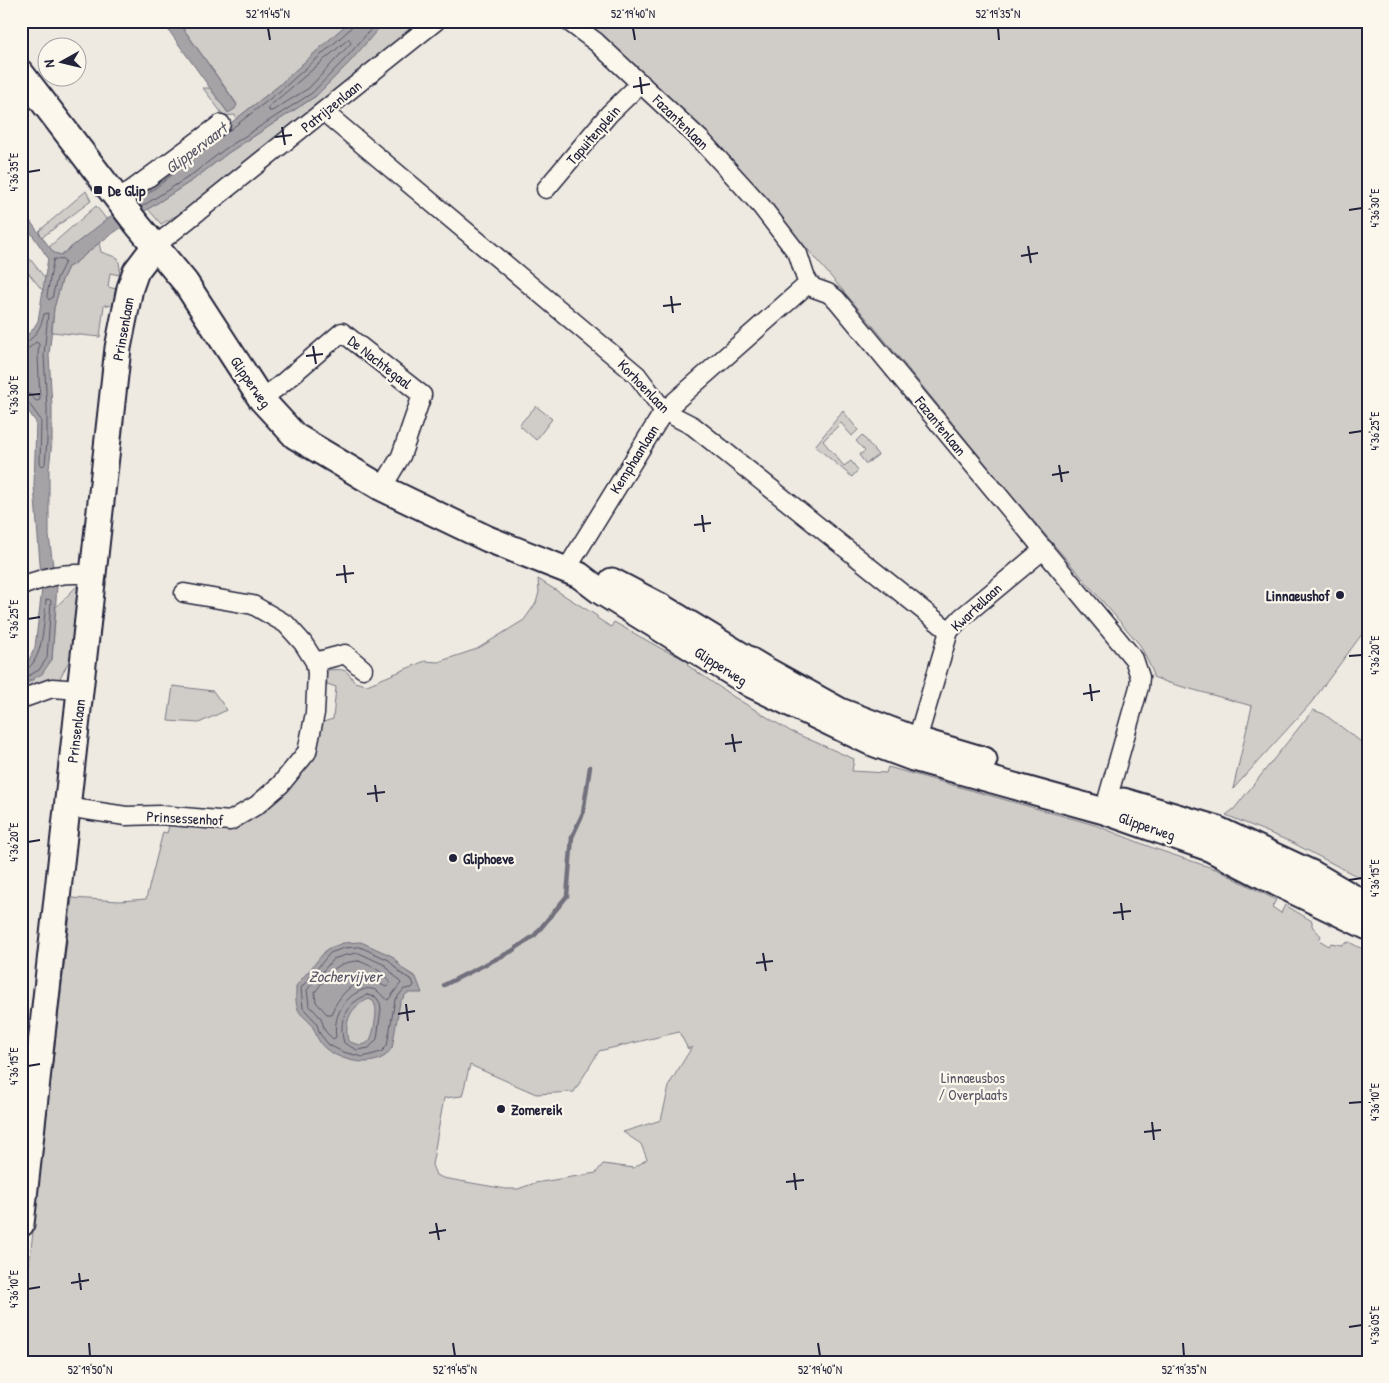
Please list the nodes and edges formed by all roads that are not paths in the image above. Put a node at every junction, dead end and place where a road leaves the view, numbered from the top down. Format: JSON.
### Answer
{"nodes":[{"id":1,"x":436,"y":21,"type":"edge"},
{"id":2,"x":568,"y":21,"type":"edge"},
{"id":3,"x":21,"y":72,"type":"edge"},
{"id":4,"x":641,"y":83,"type":"junction"},
{"id":5,"x":324,"y":112,"type":"junction"},
{"id":6,"x":221,"y":124,"type":"dead end"},
{"id":7,"x":546,"y":189,"type":"dead end"},
{"id":8,"x":118,"y":200,"type":"junction"},
{"id":9,"x":155,"y":246,"type":"junction"},
{"id":10,"x":809,"y":283,"type":"junction"},
{"id":11,"x":261,"y":399,"type":"junction"},
{"id":12,"x":664,"y":411,"type":"junction"},
{"id":13,"x":382,"y":488,"type":"junction"},
{"id":14,"x":1044,"y":549,"type":"junction"},
{"id":15,"x":572,"y":573,"type":"junction"},
{"id":16,"x":93,"y":576,"type":"junction"},
{"id":17,"x":28,"y":583,"type":"edge"},
{"id":18,"x":184,"y":593,"type":"dead end"},
{"id":19,"x":949,"y":631,"type":"junction"},
{"id":20,"x":315,"y":662,"type":"junction"},
{"id":21,"x":363,"y":669,"type":"dead end"},
{"id":22,"x":81,"y":690,"type":"junction"},
{"id":23,"x":21,"y":699,"type":"edge"},
{"id":24,"x":915,"y":749,"type":"junction"},
{"id":25,"x":1106,"y":803,"type":"junction"},
{"id":26,"x":66,"y":806,"type":"junction"},
{"id":27,"x":1368,"y":906,"type":"edge"},
{"id":28,"x":1368,"y":928,"type":"edge"},
{"id":29,"x":21,"y":1224,"type":"edge"}],
"edges":[{"from":1,"to":5,"type":"street","name":"Patrijzenlaan"},
{"from":2,"to":4,"type":"street"},
{"from":3,"to":8,"type":"street","name":"Glipperweg"},
{"from":4,"to":7,"type":"street","name":"Tapuitenplein"},
{"from":4,"to":10,"type":"street","name":"Fazantenlaan"},
{"from":5,"to":9,"type":"street","name":"Patrijzenlaan"},
{"from":5,"to":12,"type":"street","name":"Korhoenlaan"},
{"from":6,"to":8,"type":"street"},
{"from":8,"to":9,"type":"street","name":"Glipperweg"},
{"from":9,"to":11,"type":"street","name":"Glipperweg"},
{"from":9,"to":16,"type":"street","name":"Prinsenlaan"},
{"from":10,"to":12,"type":"street","name":"Kemphaanlaan"},
{"from":10,"to":14,"type":"street","name":"Fazantenlaan"},
{"from":11,"to":13,"type":"street","name":"Glipperweg"},
{"from":11,"to":13,"type":"street","name":"De Nachtegaal"},
{"from":12,"to":15,"type":"street","name":"Kemphaanlaan"},
{"from":12,"to":19,"type":"street","name":"Korhoenlaan"},
{"from":13,"to":15,"type":"street","name":"Glipperweg"},
{"from":14,"to":19,"type":"street","name":"Kwartellaan"},
{"from":14,"to":25,"type":"street","name":"Fazantenlaan"},
{"from":15,"to":24,"type":"street","name":"Glipperweg"},
{"from":16,"to":17,"type":"street"},
{"from":16,"to":22,"type":"street","name":"Prinsenlaan"},
{"from":18,"to":20,"type":"street"},
{"from":19,"to":24,"type":"street","name":"Kwartellaan"},
{"from":20,"to":21,"type":"street"},
{"from":20,"to":26,"type":"street","name":"Prinsessenhof"},
{"from":22,"to":23,"type":"street"},
{"from":22,"to":26,"type":"street","name":"Prinsenlaan"},
{"from":24,"to":25,"type":"street","name":"Glipperweg"},
{"from":25,"to":27,"type":"street","name":"Glipperweg"},
{"from":25,"to":28,"type":"street","name":"Glipperweg"},
{"from":26,"to":29,"type":"street","name":"Prinsenlaan"}]}
